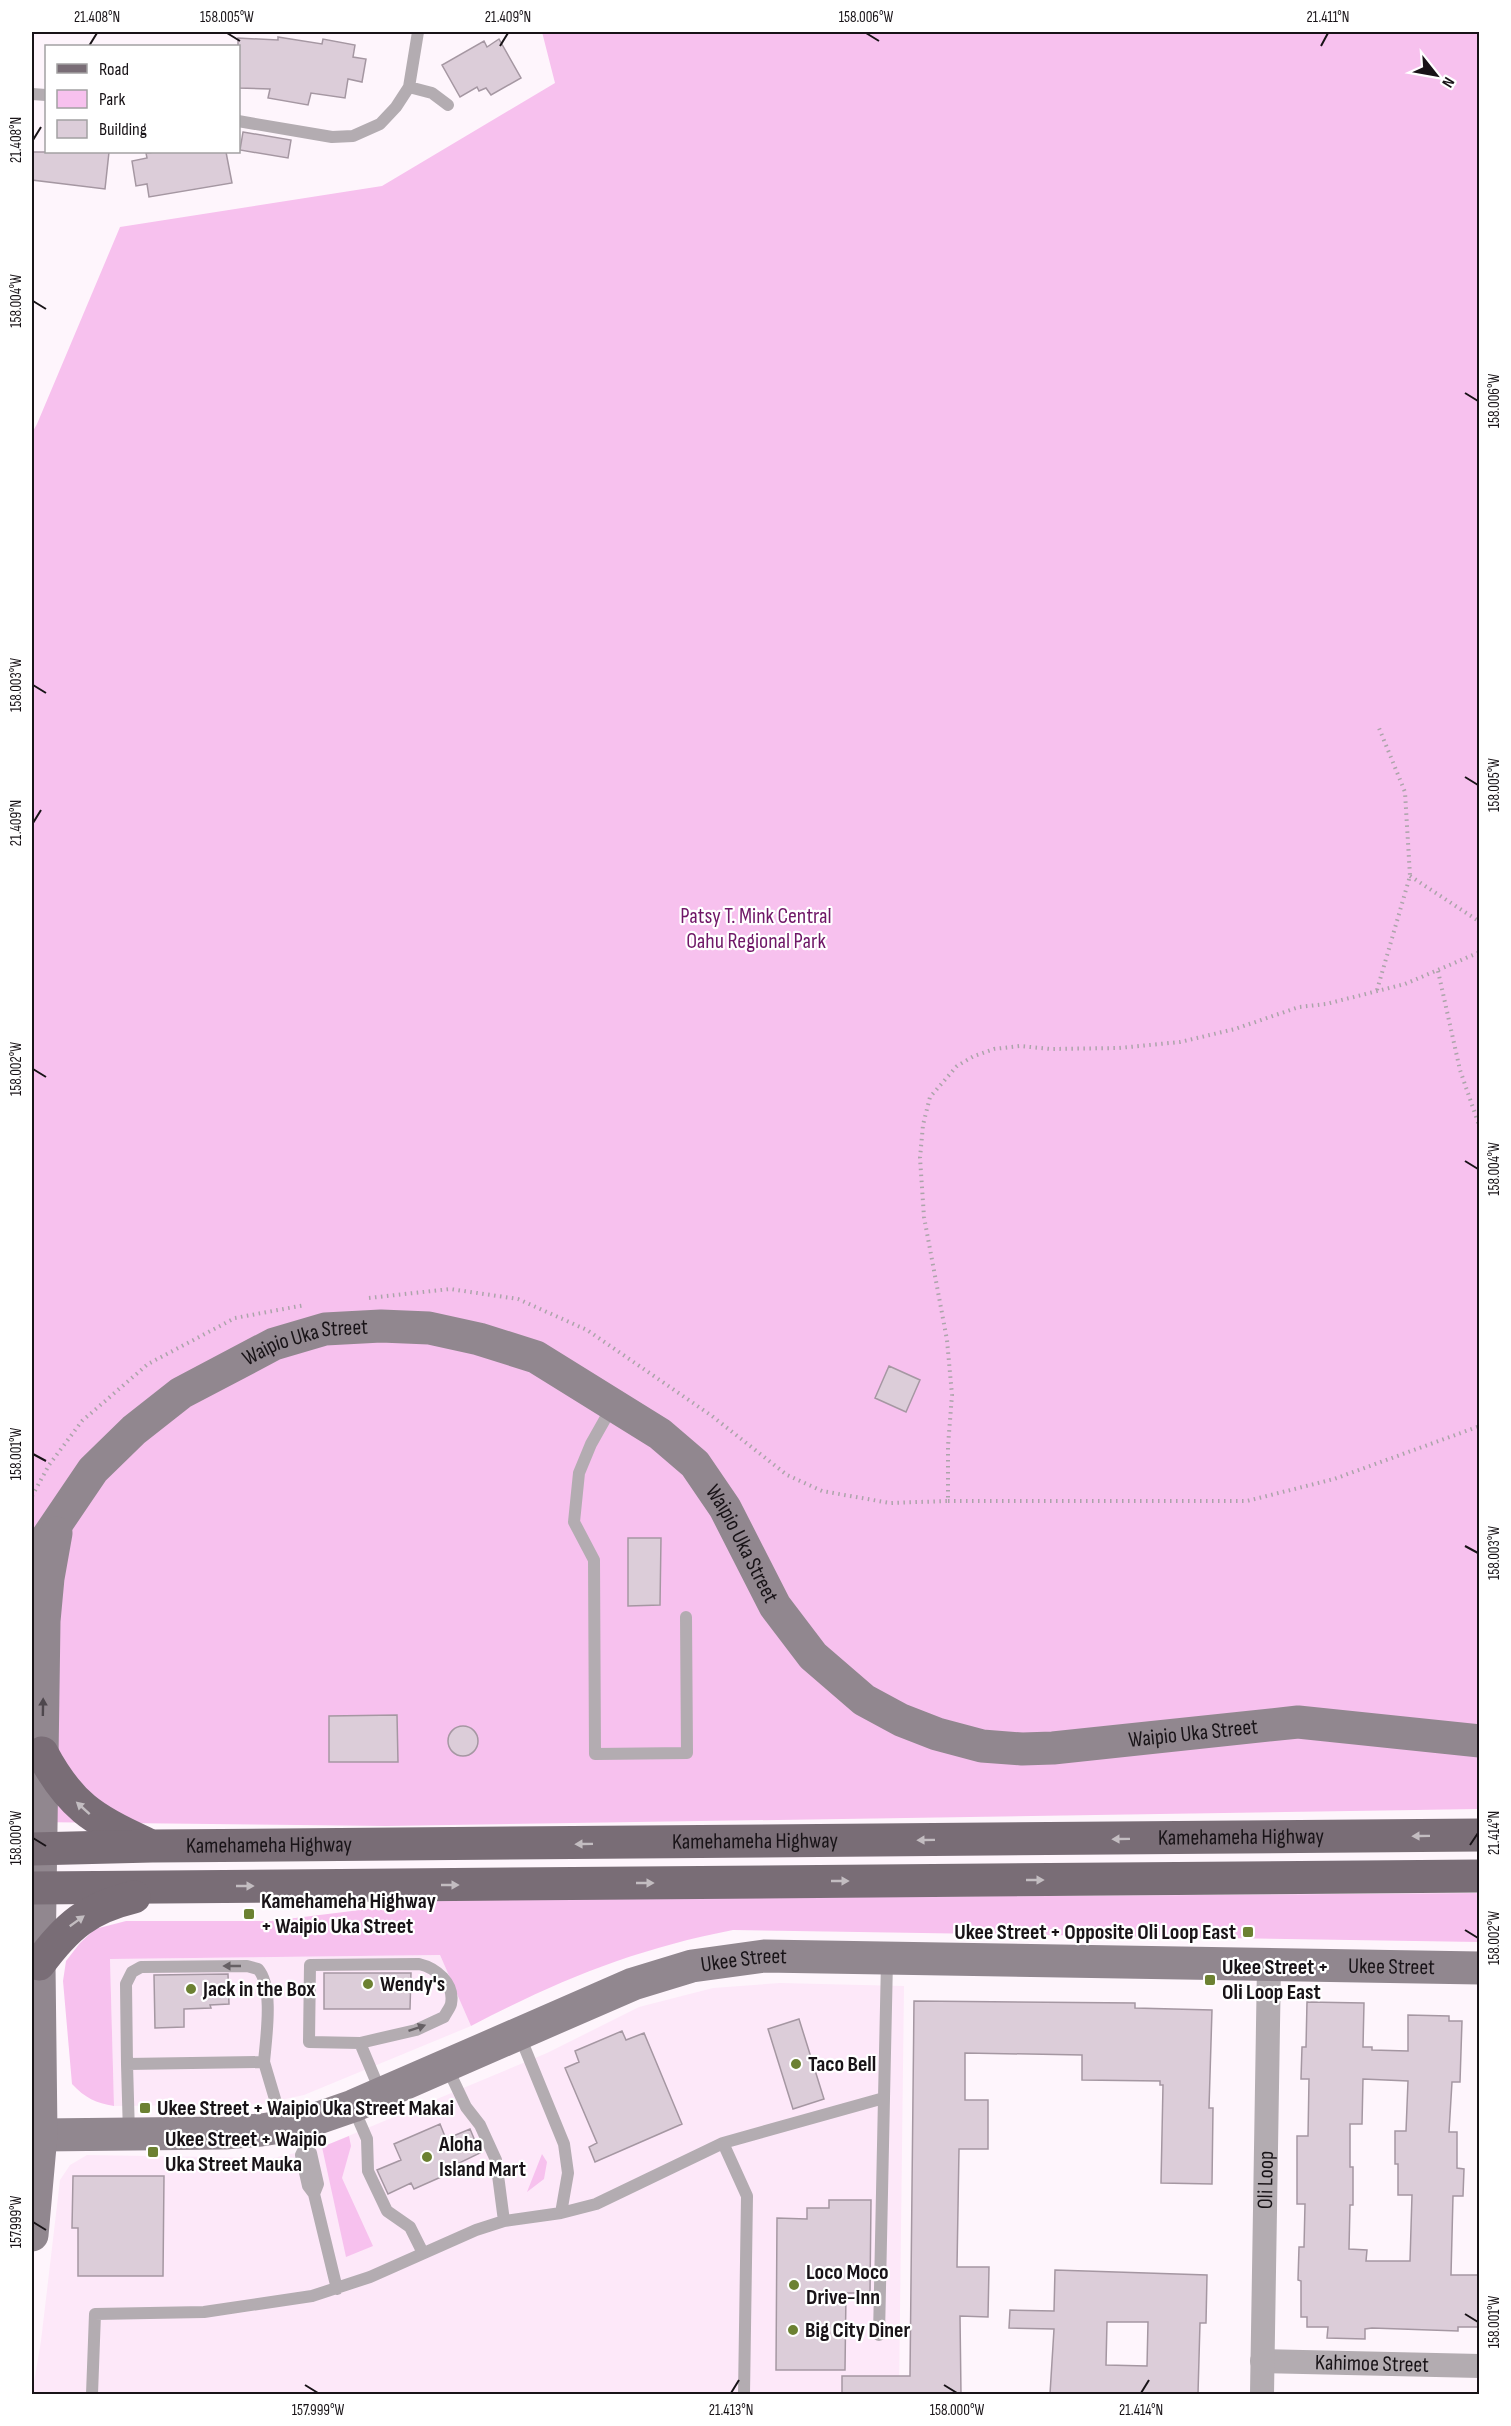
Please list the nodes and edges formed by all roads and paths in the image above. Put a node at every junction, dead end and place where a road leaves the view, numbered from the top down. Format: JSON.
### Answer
{"nodes":[{"id":1,"x":418,"y":32,"type":"edge"},
{"id":2,"x":408,"y":87,"type":"junction"},
{"id":3,"x":448,"y":105,"type":"dead end"},
{"id":4,"x":240,"y":121,"type":"edge"},
{"id":5,"x":1379,"y":728,"type":"dead end"},
{"id":6,"x":1410,"y":876,"type":"junction"},
{"id":7,"x":1479,"y":922,"type":"edge"},
{"id":8,"x":1479,"y":952,"type":"edge"},
{"id":9,"x":1438,"y":971,"type":"junction"},
{"id":10,"x":1377,"y":991,"type":"junction"},
{"id":11,"x":1479,"y":1128,"type":"edge"},
{"id":12,"x":357,"y":1299,"type":"dead end"},
{"id":13,"x":311,"y":1304,"type":"dead end"},
{"id":14,"x":614,"y":1404,"type":"junction"},
{"id":15,"x":1479,"y":1426,"type":"edge"},
{"id":16,"x":32,"y":1496,"type":"edge"},
{"id":17,"x":948,"y":1501,"type":"junction"},
{"id":18,"x":62,"y":1514,"type":"junction"},
{"id":19,"x":32,"y":1560,"type":"edge"},
{"id":20,"x":686,"y":1617,"type":"dead end"},
{"id":21,"x":1479,"y":1741,"type":"edge"},
{"id":22,"x":42,"y":1753,"type":"junction"},
{"id":23,"x":1479,"y":1835,"type":"edge"},
{"id":24,"x":152,"y":1846,"type":"junction"},
{"id":25,"x":36,"y":1849,"type":"edge"},
{"id":26,"x":1479,"y":1876,"type":"edge"},
{"id":27,"x":204,"y":1886,"type":"junction"},
{"id":28,"x":36,"y":1888,"type":"edge"},
{"id":29,"x":887,"y":1957,"type":"junction"},
{"id":30,"x":39,"y":1964,"type":"junction"},
{"id":31,"x":1269,"y":1964,"type":"junction"},
{"id":32,"x":1479,"y":1968,"type":"edge"},
{"id":33,"x":519,"y":2033,"type":"junction"},
{"id":34,"x":360,"y":2043,"type":"junction"},
{"id":35,"x":264,"y":2062,"type":"junction"},
{"id":36,"x":127,"y":2064,"type":"junction"},
{"id":37,"x":446,"y":2066,"type":"junction"},
{"id":38,"x":884,"y":2098,"type":"junction"},
{"id":39,"x":367,"y":2100,"type":"junction"},
{"id":40,"x":296,"y":2133,"type":"junction"},
{"id":41,"x":129,"y":2134,"type":"junction"},
{"id":42,"x":35,"y":2135,"type":"edge"},
{"id":43,"x":723,"y":2144,"type":"junction"},
{"id":44,"x":561,"y":2213,"type":"junction"},
{"id":45,"x":504,"y":2221,"type":"junction"},
{"id":46,"x":32,"y":2235,"type":"edge"},
{"id":47,"x":423,"y":2253,"type":"junction"},
{"id":48,"x":337,"y":2289,"type":"junction"},
{"id":49,"x":879,"y":2335,"type":"dead end"},
{"id":50,"x":1262,"y":2361,"type":"junction"},
{"id":51,"x":1479,"y":2366,"type":"edge"},
{"id":52,"x":92,"y":2394,"type":"edge"},
{"id":53,"x":744,"y":2394,"type":"edge"},
{"id":54,"x":1262,"y":2394,"type":"edge"}],
"edges":[{"from":1,"to":2,"type":"lane"},
{"from":2,"to":3,"type":"lane"},
{"from":2,"to":4,"type":"lane"},
{"from":5,"to":6,"type":"path"},
{"from":6,"to":7,"type":"path"},
{"from":6,"to":10,"type":"path"},
{"from":8,"to":9,"type":"path"},
{"from":9,"to":10,"type":"path"},
{"from":9,"to":11,"type":"path"},
{"from":10,"to":17,"type":"path"},
{"from":12,"to":17,"type":"path"},
{"from":13,"to":16,"type":"path"},
{"from":14,"to":18,"type":"street","name":"Waipio Uka Street"},
{"from":14,"to":20,"type":"lane"},
{"from":14,"to":21,"type":"street","name":"Waipio Uka Street"},
{"from":15,"to":17,"type":"path"},
{"from":18,"to":19,"type":"street","name":"Waipio Uka Street"},
{"from":22,"to":18,"type":"street","name":"Waipio Uka Street","one_way":true},
{"from":24,"to":22,"type":"main road","one_way":true},
{"from":22,"to":25,"type":"street","name":"Waipio Uka Street"},
{"from":23,"to":24,"type":"main road","name":"Kamehameha Highway","one_way":true},
{"from":24,"to":25,"type":"main road","name":"Kamehameha Highway"},
{"from":25,"to":28,"type":"street","name":"Waipio Uka Street"},
{"from":27,"to":26,"type":"main road","name":"Kamehameha Highway","one_way":true},
{"from":27,"to":28,"type":"main road","name":"Kamehameha Highway"},
{"from":30,"to":27,"type":"main road","one_way":true},
{"from":28,"to":30,"type":"street","name":"Waipio Uka Street"},
{"from":29,"to":31,"type":"street","name":"Ukee Street"},
{"from":29,"to":33,"type":"street","name":"Ukee Street"},
{"from":29,"to":38,"type":"lane"},
{"from":30,"to":42,"type":"street","name":"Waipio Uka Street"},
{"from":31,"to":32,"type":"street","name":"Ukee Street"},
{"from":31,"to":50,"type":"street","name":"Oli Loop"},
{"from":33,"to":37,"type":"street","name":"Ukee Street"},
{"from":33,"to":44,"type":"lane"},
{"from":34,"to":34,"type":"lane","one_way":true},
{"from":34,"to":39,"type":"lane"},
{"from":35,"to":36,"type":"lane"},
{"from":35,"to":36,"type":"lane","one_way":true},
{"from":35,"to":40,"type":"lane"},
{"from":36,"to":41,"type":"lane"},
{"from":37,"to":39,"type":"street","name":"Ukee Street"},
{"from":37,"to":45,"type":"lane"},
{"from":38,"to":43,"type":"lane"},
{"from":38,"to":49,"type":"lane"},
{"from":39,"to":40,"type":"street","name":"Ukee Street"},
{"from":39,"to":47,"type":"lane"},
{"from":40,"to":41,"type":"street","name":"Ukee Street"},
{"from":40,"to":48,"type":"lane"},
{"from":41,"to":42,"type":"street","name":"Ukee Street"},
{"from":42,"to":46,"type":"street","name":"Waipio Uka Street"},
{"from":43,"to":44,"type":"lane"},
{"from":43,"to":53,"type":"lane"},
{"from":44,"to":45,"type":"lane"},
{"from":45,"to":47,"type":"lane"},
{"from":47,"to":48,"type":"lane"},
{"from":48,"to":52,"type":"lane"},
{"from":50,"to":51,"type":"street","name":"Kahimoe Street"},
{"from":50,"to":54,"type":"street","name":"Oli Loop"}]}
